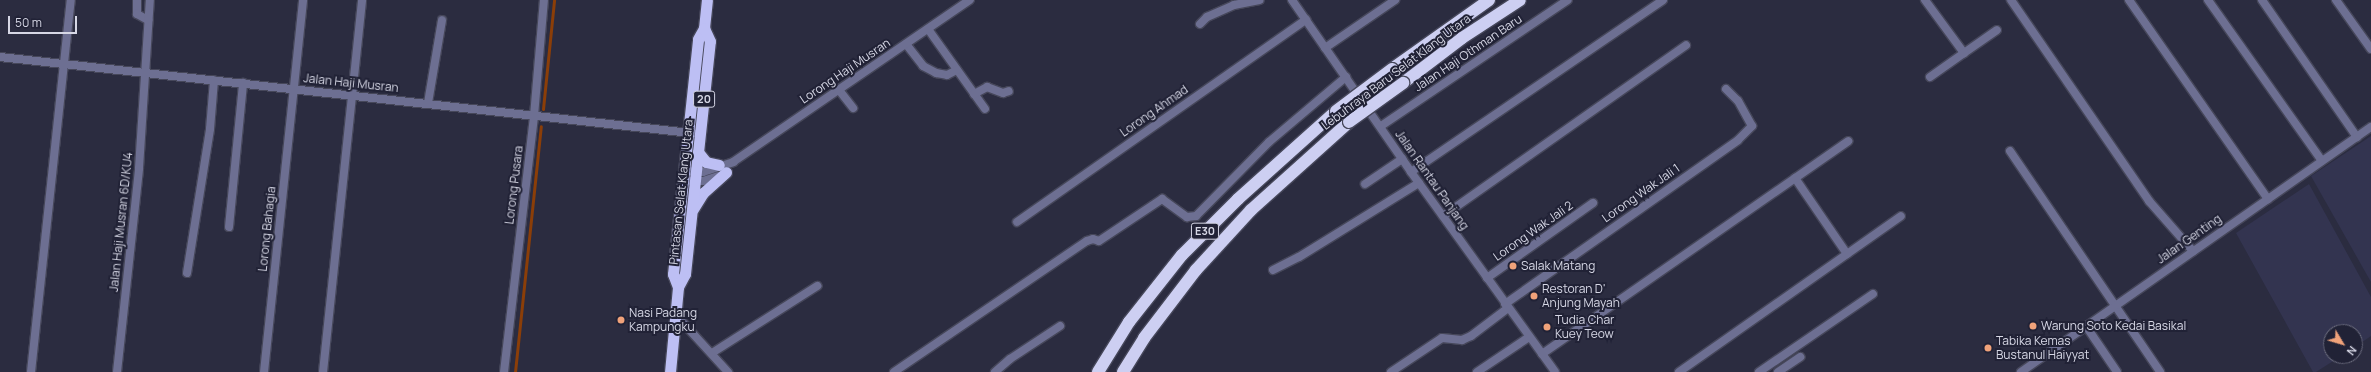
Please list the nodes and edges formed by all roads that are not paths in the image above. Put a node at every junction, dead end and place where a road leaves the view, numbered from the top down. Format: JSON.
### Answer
{"nodes":[{"id":1,"x":71,"y":0,"type":"edge"},
{"id":2,"x":137,"y":0,"type":"edge"},
{"id":3,"x":150,"y":0,"type":"edge"},
{"id":4,"x":303,"y":0,"type":"edge"},
{"id":5,"x":362,"y":0,"type":"edge"},
{"id":6,"x":544,"y":0,"type":"edge"},
{"id":7,"x":707,"y":0,"type":"edge"},
{"id":8,"x":970,"y":0,"type":"edge"},
{"id":9,"x":1260,"y":0,"type":"edge"},
{"id":10,"x":1395,"y":0,"type":"edge"},
{"id":11,"x":1489,"y":0,"type":"edge"},
{"id":12,"x":1520,"y":0,"type":"edge"},
{"id":13,"x":1568,"y":0,"type":"edge"},
{"id":14,"x":1663,"y":0,"type":"edge"},
{"id":15,"x":1925,"y":0,"type":"edge"},
{"id":16,"x":2011,"y":0,"type":"edge"},
{"id":17,"x":2129,"y":0,"type":"edge"},
{"id":18,"x":2208,"y":0,"type":"edge"},
{"id":19,"x":2262,"y":0,"type":"edge"},
{"id":20,"x":2336,"y":0,"type":"edge"},
{"id":21,"x":1294,"y":1,"type":"edge"},
{"id":22,"x":1236,"y":3,"type":"edge"},
{"id":23,"x":148,"y":20,"type":"junction"},
{"id":24,"x":442,"y":20,"type":"dead end"},
{"id":25,"x":1306,"y":20,"type":"junction"},
{"id":26,"x":1200,"y":24,"type":"dead end"},
{"id":27,"x":928,"y":29,"type":"junction"},
{"id":28,"x":1997,"y":30,"type":"dead end"},
{"id":29,"x":906,"y":44,"type":"junction"},
{"id":30,"x":1686,"y":45,"type":"dead end"},
{"id":31,"x":1325,"y":48,"type":"junction"},
{"id":32,"x":2371,"y":49,"type":"edge"},
{"id":33,"x":1964,"y":53,"type":"junction"},
{"id":34,"x":0,"y":57,"type":"edge"},
{"id":35,"x":65,"y":62,"type":"junction"},
{"id":36,"x":957,"y":70,"type":"junction"},
{"id":37,"x":145,"y":74,"type":"junction"},
{"id":38,"x":1346,"y":77,"type":"junction"},
{"id":39,"x":1930,"y":77,"type":"dead end"},
{"id":40,"x":214,"y":83,"type":"junction"},
{"id":41,"x":243,"y":84,"type":"junction"},
{"id":42,"x":294,"y":89,"type":"junction"},
{"id":43,"x":1726,"y":89,"type":"dead end"},
{"id":44,"x":839,"y":90,"type":"junction"},
{"id":45,"x":1009,"y":91,"type":"dead end"},
{"id":46,"x":352,"y":94,"type":"junction"},
{"id":47,"x":974,"y":94,"type":"junction"},
{"id":48,"x":428,"y":103,"type":"junction"},
{"id":49,"x":853,"y":108,"type":"dead end"},
{"id":50,"x":985,"y":109,"type":"dead end"},
{"id":51,"x":534,"y":116,"type":"junction"},
{"id":52,"x":1381,"y":126,"type":"junction"},
{"id":53,"x":2371,"y":127,"type":"edge"},
{"id":54,"x":694,"y":134,"type":"junction"},
{"id":55,"x":2357,"y":137,"type":"junction"},
{"id":56,"x":1848,"y":141,"type":"dead end"},
{"id":57,"x":2010,"y":150,"type":"dead end"},
{"id":58,"x":698,"y":152,"type":"junction"},
{"id":59,"x":1402,"y":159,"type":"junction"},
{"id":60,"x":2322,"y":162,"type":"junction"},
{"id":61,"x":723,"y":168,"type":"junction"},
{"id":62,"x":1411,"y":172,"type":"junction"},
{"id":63,"x":690,"y":176,"type":"junction"},
{"id":64,"x":1795,"y":178,"type":"junction"},
{"id":65,"x":1419,"y":183,"type":"junction"},
{"id":66,"x":1365,"y":184,"type":"dead end"},
{"id":67,"x":2268,"y":199,"type":"junction"},
{"id":68,"x":1593,"y":203,"type":"dead end"},
{"id":69,"x":692,"y":210,"type":"junction"},
{"id":70,"x":1442,"y":216,"type":"junction"},
{"id":71,"x":1901,"y":216,"type":"dead end"},
{"id":72,"x":1017,"y":222,"type":"dead end"},
{"id":73,"x":229,"y":227,"type":"dead end"},
{"id":74,"x":2193,"y":251,"type":"junction"},
{"id":75,"x":1847,"y":254,"type":"junction"},
{"id":76,"x":1273,"y":270,"type":"dead end"},
{"id":77,"x":187,"y":273,"type":"dead end"},
{"id":78,"x":1487,"y":278,"type":"junction"},
{"id":79,"x":817,"y":286,"type":"dead end"},
{"id":80,"x":678,"y":288,"type":"junction"},
{"id":81,"x":1873,"y":294,"type":"dead end"},
{"id":82,"x":1507,"y":306,"type":"junction"},
{"id":83,"x":2116,"y":306,"type":"junction"},
{"id":84,"x":675,"y":314,"type":"junction"},
{"id":85,"x":1060,"y":326,"type":"dead end"},
{"id":86,"x":2086,"y":326,"type":"junction"},
{"id":87,"x":1529,"y":338,"type":"junction"},
{"id":88,"x":712,"y":354,"type":"junction"},
{"id":89,"x":1542,"y":354,"type":"junction"},
{"id":90,"x":1800,"y":357,"type":"dead end"},
{"id":91,"x":32,"y":372,"type":"edge"},
{"id":92,"x":117,"y":372,"type":"edge"},
{"id":93,"x":264,"y":372,"type":"edge"},
{"id":94,"x":323,"y":372,"type":"edge"},
{"id":95,"x":504,"y":372,"type":"edge"},
{"id":96,"x":670,"y":372,"type":"edge"},
{"id":97,"x":728,"y":372,"type":"edge"},
{"id":98,"x":894,"y":372,"type":"edge"},
{"id":99,"x":995,"y":372,"type":"edge"},
{"id":100,"x":1098,"y":372,"type":"edge"},
{"id":101,"x":1123,"y":372,"type":"edge"},
{"id":102,"x":1391,"y":372,"type":"edge"},
{"id":103,"x":1477,"y":372,"type":"edge"},
{"id":104,"x":1555,"y":372,"type":"edge"},
{"id":105,"x":1679,"y":372,"type":"edge"},
{"id":106,"x":1759,"y":372,"type":"edge"},
{"id":107,"x":1778,"y":372,"type":"edge"},
{"id":108,"x":2022,"y":372,"type":"edge"},
{"id":109,"x":2117,"y":372,"type":"edge"},
{"id":110,"x":2160,"y":372,"type":"edge"}],
"edges":[{"from":1,"to":35,"type":"street"},
{"from":2,"to":23,"type":"street"},
{"from":3,"to":23,"type":"street","name":"Jalan Haji Musran 6D/KU4"},
{"from":4,"to":42,"type":"street","name":"Lorong Bahagia"},
{"from":5,"to":46,"type":"street"},
{"from":6,"to":51,"type":"street","name":"Lorong Pusara"},
{"from":7,"to":54,"type":"highway","name":"Pintasan Selat Klang Utara","number":"20"},
{"from":8,"to":27,"type":"street","name":"Lorong Haji Musran"},
{"from":9,"to":22,"type":"street"},
{"from":10,"to":31,"type":"street"},
{"from":11,"to":100,"type":"highway","name":"Lebuhraya Baru Selat Klang Utara","number":"E30","bridge":true},
{"from":12,"to":101,"type":"highway","name":"Lebuhraya Baru Selat Klang Utara","number":"E30","bridge":true},
{"from":13,"to":52,"type":"street","name":"Jalan Haji Othman Baru"},
{"from":14,"to":62,"type":"street"},
{"from":15,"to":33,"type":"street"},
{"from":16,"to":74,"type":"street"},
{"from":17,"to":67,"type":"street"},
{"from":18,"to":60,"type":"street"},
{"from":19,"to":55,"type":"street"},
{"from":20,"to":32,"type":"street"},
{"from":21,"to":25,"type":"street","name":"Jalan Rantau Panjang"},
{"from":22,"to":26,"type":"street"},
{"from":23,"to":37,"type":"street","name":"Jalan Haji Musran 6D/KU4"},
{"from":24,"to":48,"type":"street"},
{"from":25,"to":31,"type":"street","name":"Jalan Rantau Panjang"},
{"from":25,"to":72,"type":"street","name":"Lorong Ahmad"},
{"from":27,"to":29,"type":"street","name":"Lorong Haji Musran"},
{"from":27,"to":36,"type":"street"},
{"from":28,"to":33,"type":"street"},
{"from":29,"to":36,"type":"street"},
{"from":29,"to":44,"type":"street","name":"Lorong Haji Musran"},
{"from":30,"to":70,"type":"street"},
{"from":31,"to":38,"type":"street","name":"Jalan Rantau Panjang"},
{"from":33,"to":39,"type":"street"},
{"from":34,"to":35,"type":"street","name":"Jalan Haji Musran"},
{"from":35,"to":37,"type":"street","name":"Jalan Haji Musran"},
{"from":35,"to":91,"type":"street"},
{"from":36,"to":47,"type":"street"},
{"from":37,"to":40,"type":"street","name":"Jalan Haji Musran"},
{"from":37,"to":92,"type":"street","name":"Jalan Haji Musran 6D/KU4"},
{"from":38,"to":52,"type":"street","name":"Jalan Rantau Panjang"},
{"from":38,"to":98,"type":"street"},
{"from":40,"to":41,"type":"street","name":"Jalan Haji Musran"},
{"from":40,"to":77,"type":"street"},
{"from":41,"to":42,"type":"street","name":"Jalan Haji Musran"},
{"from":41,"to":73,"type":"street"},
{"from":42,"to":46,"type":"street","name":"Jalan Haji Musran"},
{"from":42,"to":93,"type":"street","name":"Lorong Bahagia"},
{"from":43,"to":82,"type":"street","name":"Lorong Wak Jali 1"},
{"from":44,"to":49,"type":"street"},
{"from":44,"to":61,"type":"street","name":"Lorong Haji Musran"},
{"from":45,"to":47,"type":"street"},
{"from":46,"to":48,"type":"street","name":"Jalan Haji Musran"},
{"from":46,"to":94,"type":"street"},
{"from":47,"to":50,"type":"street"},
{"from":48,"to":51,"type":"street","name":"Jalan Haji Musran"},
{"from":51,"to":54,"type":"street","name":"Jalan Haji Musran"},
{"from":51,"to":95,"type":"street","name":"Lorong Pusara"},
{"from":52,"to":59,"type":"street","name":"Jalan Rantau Panjang"},
{"from":53,"to":55,"type":"street","name":"Jalan Genting"},
{"from":54,"to":58,"type":"highway","name":"Pintasan Selat Klang Utara","number":"20"},
{"from":54,"to":63,"type":"highway","name":"Pintasan Selat Klang Utara","number":"20"},
{"from":55,"to":60,"type":"street","name":"Jalan Genting"},
{"from":56,"to":64,"type":"street"},
{"from":57,"to":83,"type":"street"},
{"from":58,"to":61,"type":"highway"},
{"from":58,"to":63,"type":"highway","name":"Pintasan Selat Klang Utara","number":"20"},
{"from":59,"to":62,"type":"street","name":"Jalan Rantau Panjang"},
{"from":59,"to":66,"type":"street"},
{"from":60,"to":67,"type":"street","name":"Jalan Genting"},
{"from":61,"to":63,"type":"street"},
{"from":61,"to":69,"type":"highway"},
{"from":62,"to":65,"type":"street","name":"Jalan Rantau Panjang"},
{"from":63,"to":69,"type":"highway","name":"Pintasan Selat Klang Utara","number":"20"},
{"from":63,"to":80,"type":"highway","name":"Pintasan Selat Klang Utara","number":"20"},
{"from":64,"to":75,"type":"street"},
{"from":64,"to":89,"type":"street"},
{"from":65,"to":70,"type":"street","name":"Jalan Rantau Panjang"},
{"from":65,"to":76,"type":"street"},
{"from":67,"to":74,"type":"street","name":"Jalan Genting"},
{"from":68,"to":78,"type":"street","name":"Lorong Wak Jali 2"},
{"from":69,"to":80,"type":"highway","name":"Pintasan Selat Klang Utara","number":"20"},
{"from":70,"to":78,"type":"street","name":"Jalan Rantau Panjang"},
{"from":71,"to":75,"type":"street"},
{"from":74,"to":83,"type":"street","name":"Jalan Genting"},
{"from":75,"to":105,"type":"street"},
{"from":78,"to":82,"type":"street","name":"Jalan Rantau Panjang"},
{"from":79,"to":88,"type":"street"},
{"from":80,"to":84,"type":"highway","name":"Pintasan Selat Klang Utara","number":"20"},
{"from":81,"to":106,"type":"street"},
{"from":82,"to":87,"type":"street","name":"Jalan Rantau Panjang"},
{"from":82,"to":102,"type":"street"},
{"from":83,"to":86,"type":"street","name":"Jalan Genting"},
{"from":83,"to":110,"type":"street"},
{"from":84,"to":88,"type":"street"},
{"from":84,"to":96,"type":"highway","name":"Pintasan Selat Klang Utara","number":"20"},
{"from":85,"to":99,"type":"street"},
{"from":86,"to":108,"type":"street","name":"Jalan Genting"},
{"from":86,"to":109,"type":"street"},
{"from":87,"to":89,"type":"street","name":"Jalan Rantau Panjang"},
{"from":87,"to":103,"type":"street"},
{"from":88,"to":97,"type":"street"},
{"from":89,"to":104,"type":"street","name":"Jalan Rantau Panjang"},
{"from":90,"to":107,"type":"street"}]}
